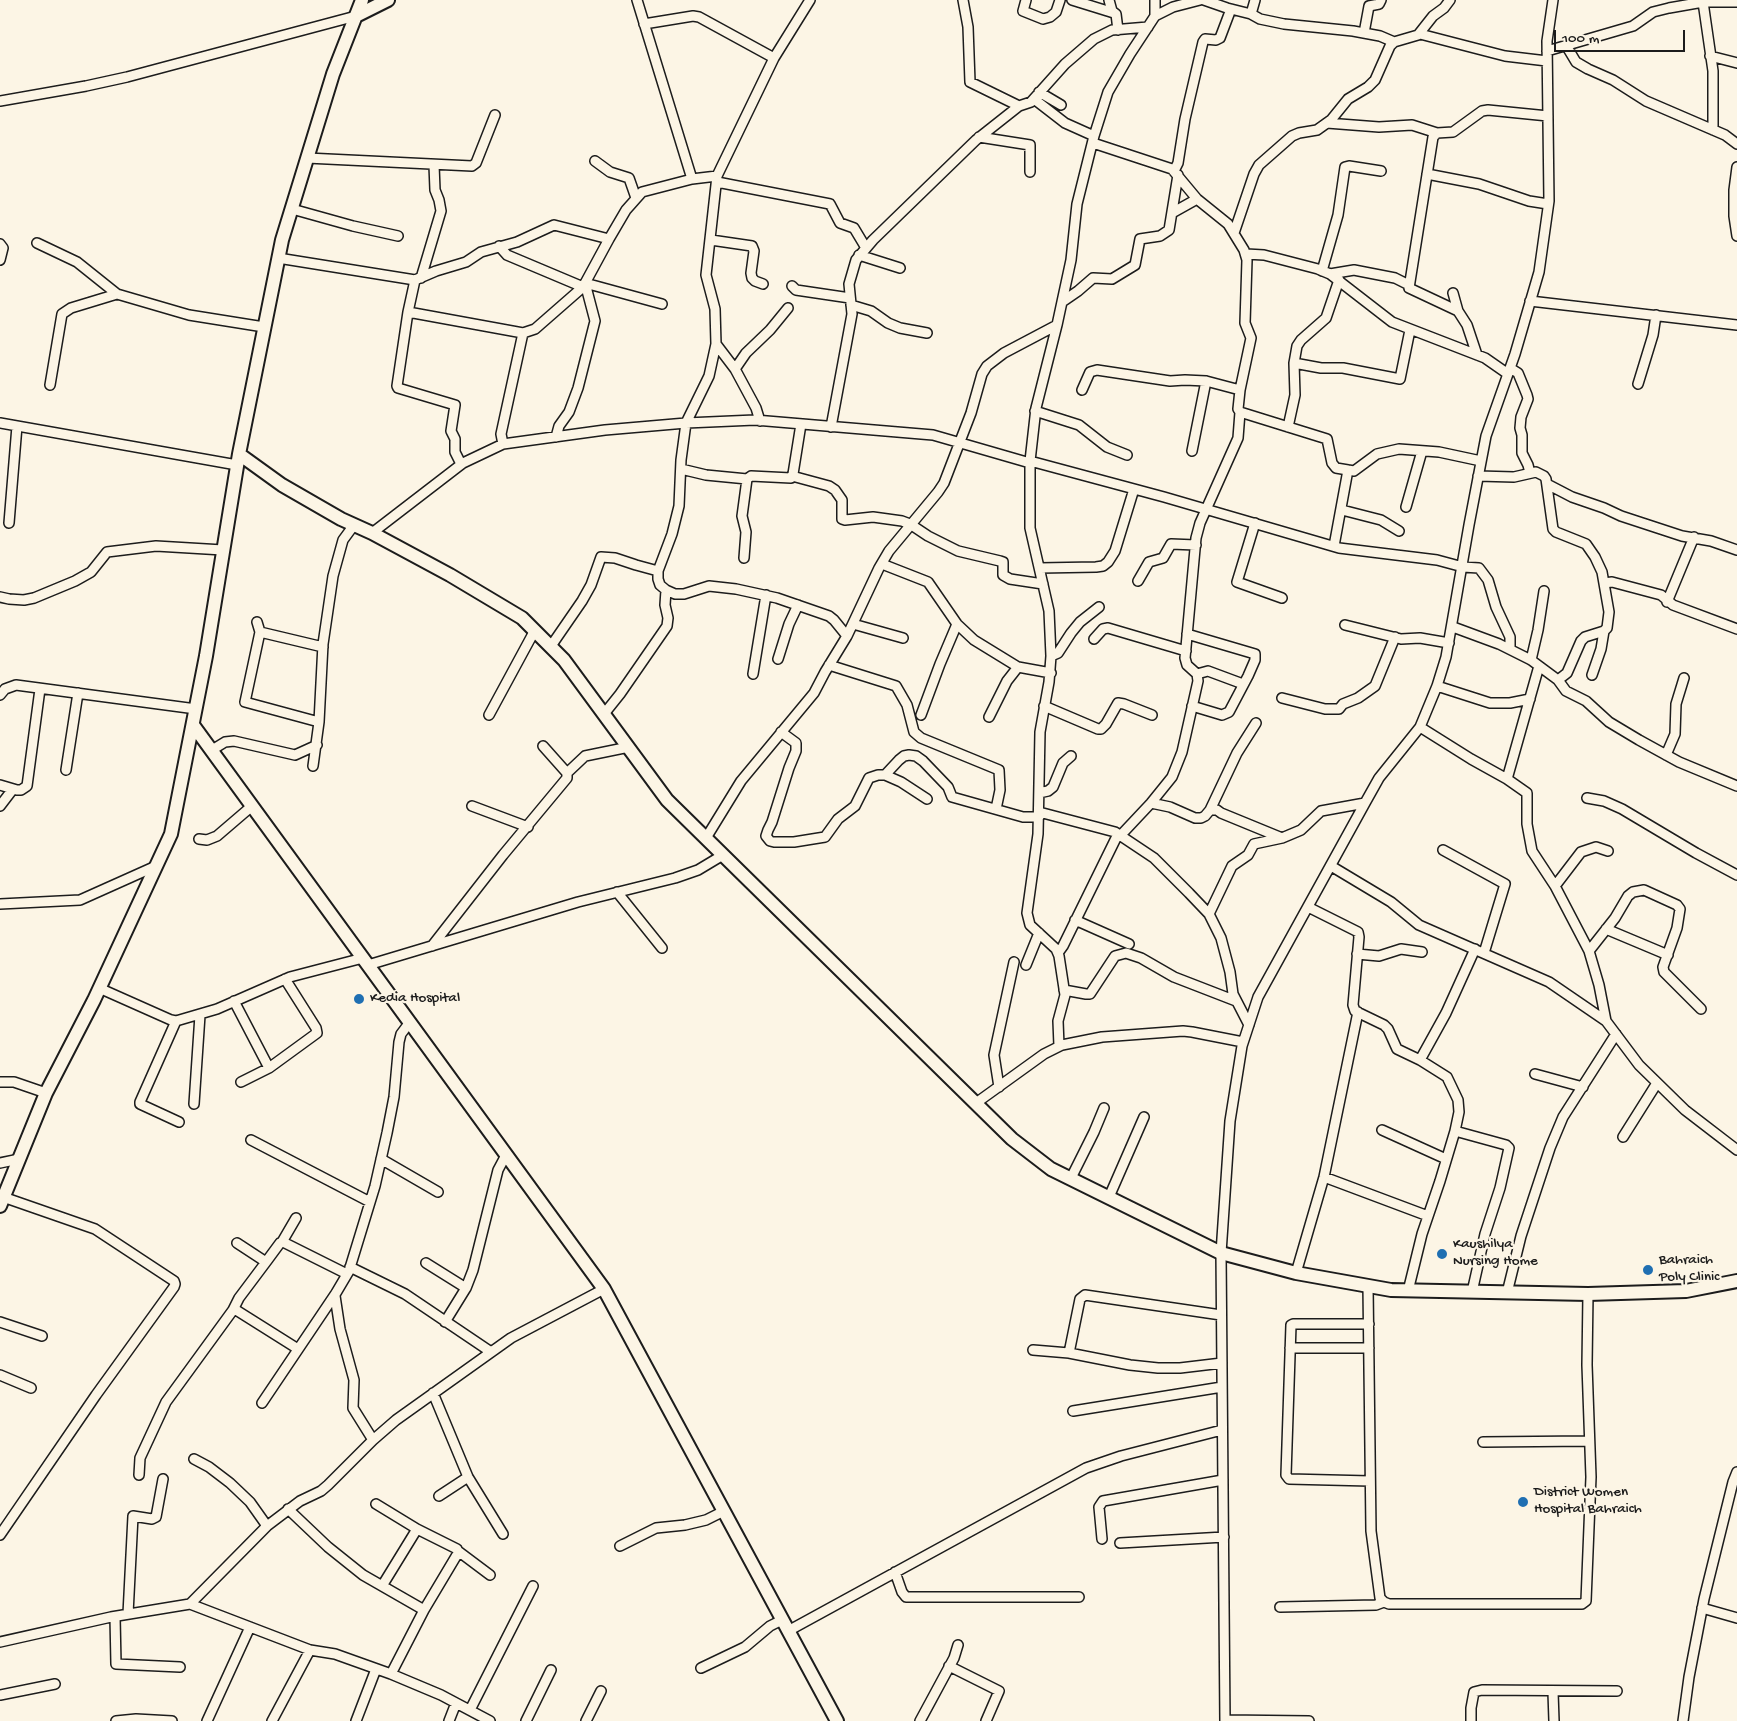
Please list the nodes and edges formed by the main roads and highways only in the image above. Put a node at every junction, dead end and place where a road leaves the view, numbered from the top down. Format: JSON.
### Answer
{"nodes":[{"id":1,"x":362,"y":0,"type":"edge"},
{"id":2,"x":388,"y":0,"type":"edge"},
{"id":3,"x":356,"y":16,"type":"junction"},
{"id":4,"x":238,"y":459,"type":"junction"},
{"id":5,"x":193,"y":725,"type":"junction"},
{"id":6,"x":2,"y":1202,"type":"edge"},
{"id":7,"x":1737,"y":1281,"type":"edge"},
{"id":8,"x":836,"y":1721,"type":"edge"}],
"edges":[{"from":1,"to":3,"type":"main road"},
{"from":2,"to":3,"type":"main road"},
{"from":3,"to":4,"type":"main road"},
{"from":4,"to":5,"type":"main road"},
{"from":4,"to":7,"type":"main road"},
{"from":5,"to":6,"type":"main road"},
{"from":5,"to":8,"type":"main road"}]}
